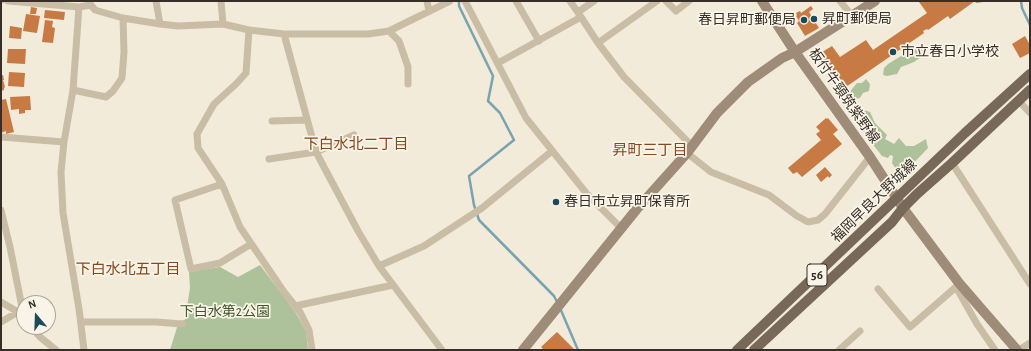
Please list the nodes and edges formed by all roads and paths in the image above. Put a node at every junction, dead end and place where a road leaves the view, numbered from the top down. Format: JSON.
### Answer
{"nodes":[{"id":1,"x":8,"y":1,"type":"edge"},
{"id":2,"x":156,"y":1,"type":"edge"},
{"id":3,"x":221,"y":1,"type":"edge"},
{"id":4,"x":426,"y":1,"type":"edge"},
{"id":5,"x":450,"y":1,"type":"edge"},
{"id":6,"x":465,"y":1,"type":"edge"},
{"id":7,"x":516,"y":1,"type":"edge"},
{"id":8,"x":570,"y":1,"type":"edge"},
{"id":9,"x":594,"y":1,"type":"edge"},
{"id":10,"x":657,"y":1,"type":"edge"},
{"id":11,"x":666,"y":1,"type":"edge"},
{"id":12,"x":689,"y":1,"type":"edge"},
{"id":13,"x":762,"y":1,"type":"edge"},
{"id":14,"x":840,"y":1,"type":"edge"},
{"id":15,"x":875,"y":1,"type":"edge"},
{"id":16,"x":91,"y":3,"type":"edge"},
{"id":17,"x":79,"y":7,"type":"junction"},
{"id":18,"x":429,"y":12,"type":"junction"},
{"id":19,"x":579,"y":14,"type":"junction"},
{"id":20,"x":852,"y":16,"type":"junction"},
{"id":21,"x":122,"y":18,"type":"junction"},
{"id":22,"x":160,"y":24,"type":"junction"},
{"id":23,"x":223,"y":24,"type":"junction"},
{"id":24,"x":249,"y":30,"type":"junction"},
{"id":25,"x":389,"y":31,"type":"junction"},
{"id":26,"x":284,"y":34,"type":"junction"},
{"id":27,"x":539,"y":42,"type":"junction"},
{"id":28,"x":598,"y":43,"type":"junction"},
{"id":29,"x":795,"y":52,"type":"junction"},
{"id":30,"x":498,"y":63,"type":"junction"},
{"id":31,"x":1030,"y":74,"type":"edge"},
{"id":32,"x":408,"y":84,"type":"dead end"},
{"id":33,"x":73,"y":90,"type":"junction"},
{"id":34,"x":1030,"y":90,"type":"edge"},
{"id":35,"x":1019,"y":101,"type":"junction"},
{"id":36,"x":1030,"y":113,"type":"edge"},
{"id":37,"x":306,"y":120,"type":"junction"},
{"id":38,"x":272,"y":121,"type":"dead end"},
{"id":39,"x":354,"y":135,"type":"dead end"},
{"id":40,"x":1,"y":137,"type":"edge"},
{"id":41,"x":64,"y":142,"type":"junction"},
{"id":42,"x":690,"y":150,"type":"junction"},
{"id":43,"x":552,"y":151,"type":"junction"},
{"id":44,"x":316,"y":152,"type":"junction"},
{"id":45,"x":870,"y":157,"type":"junction"},
{"id":46,"x":269,"y":159,"type":"dead end"},
{"id":47,"x":952,"y":163,"type":"junction"},
{"id":48,"x":222,"y":184,"type":"junction"},
{"id":49,"x":897,"y":198,"type":"junction"},
{"id":50,"x":903,"y":208,"type":"junction"},
{"id":51,"x":1,"y":210,"type":"edge"},
{"id":52,"x":621,"y":228,"type":"junction"},
{"id":53,"x":251,"y":244,"type":"junction"},
{"id":54,"x":379,"y":266,"type":"junction"},
{"id":55,"x":1030,"y":284,"type":"edge"},
{"id":56,"x":393,"y":285,"type":"junction"},
{"id":57,"x":958,"y":285,"type":"junction"},
{"id":58,"x":878,"y":289,"type":"dead end"},
{"id":59,"x":19,"y":295,"type":"edge"},
{"id":60,"x":1,"y":302,"type":"edge"},
{"id":61,"x":295,"y":306,"type":"junction"},
{"id":62,"x":16,"y":311,"type":"edge"},
{"id":63,"x":16,"y":313,"type":"edge"},
{"id":64,"x":1,"y":322,"type":"edge"},
{"id":65,"x":81,"y":322,"type":"junction"},
{"id":66,"x":182,"y":324,"type":"dead end"},
{"id":67,"x":860,"y":331,"type":"dead end"},
{"id":68,"x":38,"y":335,"type":"edge"},
{"id":69,"x":1030,"y":343,"type":"edge"},
{"id":70,"x":56,"y":350,"type":"edge"},
{"id":71,"x":84,"y":350,"type":"edge"},
{"id":72,"x":312,"y":350,"type":"edge"},
{"id":73,"x":442,"y":350,"type":"edge"},
{"id":74,"x":523,"y":350,"type":"edge"},
{"id":75,"x":737,"y":350,"type":"edge"},
{"id":76,"x":754,"y":350,"type":"edge"},
{"id":77,"x":839,"y":350,"type":"edge"},
{"id":78,"x":995,"y":350,"type":"edge"},
{"id":79,"x":1018,"y":350,"type":"edge"}],
"edges":[{"from":1,"to":17,"type":"street"},
{"from":2,"to":22,"type":"street"},
{"from":3,"to":23,"type":"street"},
{"from":4,"to":18,"type":"street"},
{"from":5,"to":18,"type":"street"},
{"from":6,"to":30,"type":"street"},
{"from":7,"to":27,"type":"street"},
{"from":8,"to":19,"type":"street"},
{"from":9,"to":19,"type":"street"},
{"from":10,"to":28,"type":"street"},
{"from":11,"to":12,"type":"street"},
{"from":13,"to":29,"type":"street","name":"板付牛頸筑紫野線"},
{"from":14,"to":20,"type":"street"},
{"from":15,"to":20,"type":"street"},
{"from":16,"to":17,"type":"street"},
{"from":16,"to":21,"type":"street"},
{"from":17,"to":33,"type":"street"},
{"from":18,"to":25,"type":"street"},
{"from":19,"to":27,"type":"street"},
{"from":19,"to":28,"type":"street"},
{"from":20,"to":29,"type":"street"},
{"from":21,"to":22,"type":"street"},
{"from":21,"to":33,"type":"street"},
{"from":22,"to":23,"type":"street"},
{"from":23,"to":24,"type":"street"},
{"from":24,"to":26,"type":"street"},
{"from":24,"to":48,"type":"street"},
{"from":25,"to":26,"type":"street"},
{"from":25,"to":32,"type":"street"},
{"from":26,"to":37,"type":"street"},
{"from":27,"to":30,"type":"street"},
{"from":28,"to":42,"type":"street"},
{"from":29,"to":42,"type":"street"},
{"from":29,"to":45,"type":"street","name":"板付牛頸筑紫野線"},
{"from":30,"to":43,"type":"street"},
{"from":31,"to":49,"type":"main road","name":"福岡早良大野城線","number":"56"},
{"from":33,"to":41,"type":"street"},
{"from":34,"to":35,"type":"main road","name":"福岡早良大野城線","number":"56"},
{"from":35,"to":36,"type":"street"},
{"from":35,"to":47,"type":"main road","name":"福岡早良大野城線","number":"56"},
{"from":37,"to":38,"type":"street"},
{"from":37,"to":44,"type":"street"},
{"from":39,"to":44,"type":"street"},
{"from":40,"to":41,"type":"street"},
{"from":41,"to":65,"type":"street"},
{"from":42,"to":45,"type":"street"},
{"from":42,"to":52,"type":"street"},
{"from":43,"to":52,"type":"street"},
{"from":43,"to":54,"type":"street"},
{"from":44,"to":46,"type":"street"},
{"from":44,"to":54,"type":"street"},
{"from":45,"to":49,"type":"street","name":"板付牛頸筑紫野線"},
{"from":47,"to":50,"type":"main road","name":"福岡早良大野城線","number":"56"},
{"from":47,"to":55,"type":"street"},
{"from":48,"to":53,"type":"street"},
{"from":48,"to":53,"type":"street"},
{"from":49,"to":50,"type":"street","name":"板付牛頸筑紫野線"},
{"from":49,"to":75,"type":"main road","name":"福岡早良大野城線","number":"56"},
{"from":50,"to":57,"type":"street","name":"板付牛頸筑紫野線"},
{"from":50,"to":76,"type":"main road","name":"福岡早良大野城線","number":"56"},
{"from":51,"to":59,"type":"street"},
{"from":52,"to":74,"type":"street"},
{"from":53,"to":61,"type":"street"},
{"from":54,"to":56,"type":"street"},
{"from":56,"to":61,"type":"street"},
{"from":56,"to":73,"type":"street"},
{"from":57,"to":58,"type":"street"},
{"from":57,"to":78,"type":"street"},
{"from":57,"to":79,"type":"street","name":"板付牛頸筑紫野線"},
{"from":60,"to":62,"type":"street"},
{"from":61,"to":72,"type":"street"},
{"from":63,"to":64,"type":"street"},
{"from":65,"to":66,"type":"street"},
{"from":65,"to":71,"type":"street"},
{"from":67,"to":77,"type":"street"},
{"from":68,"to":70,"type":"street"},
{"from":69,"to":79,"type":"street"}]}
